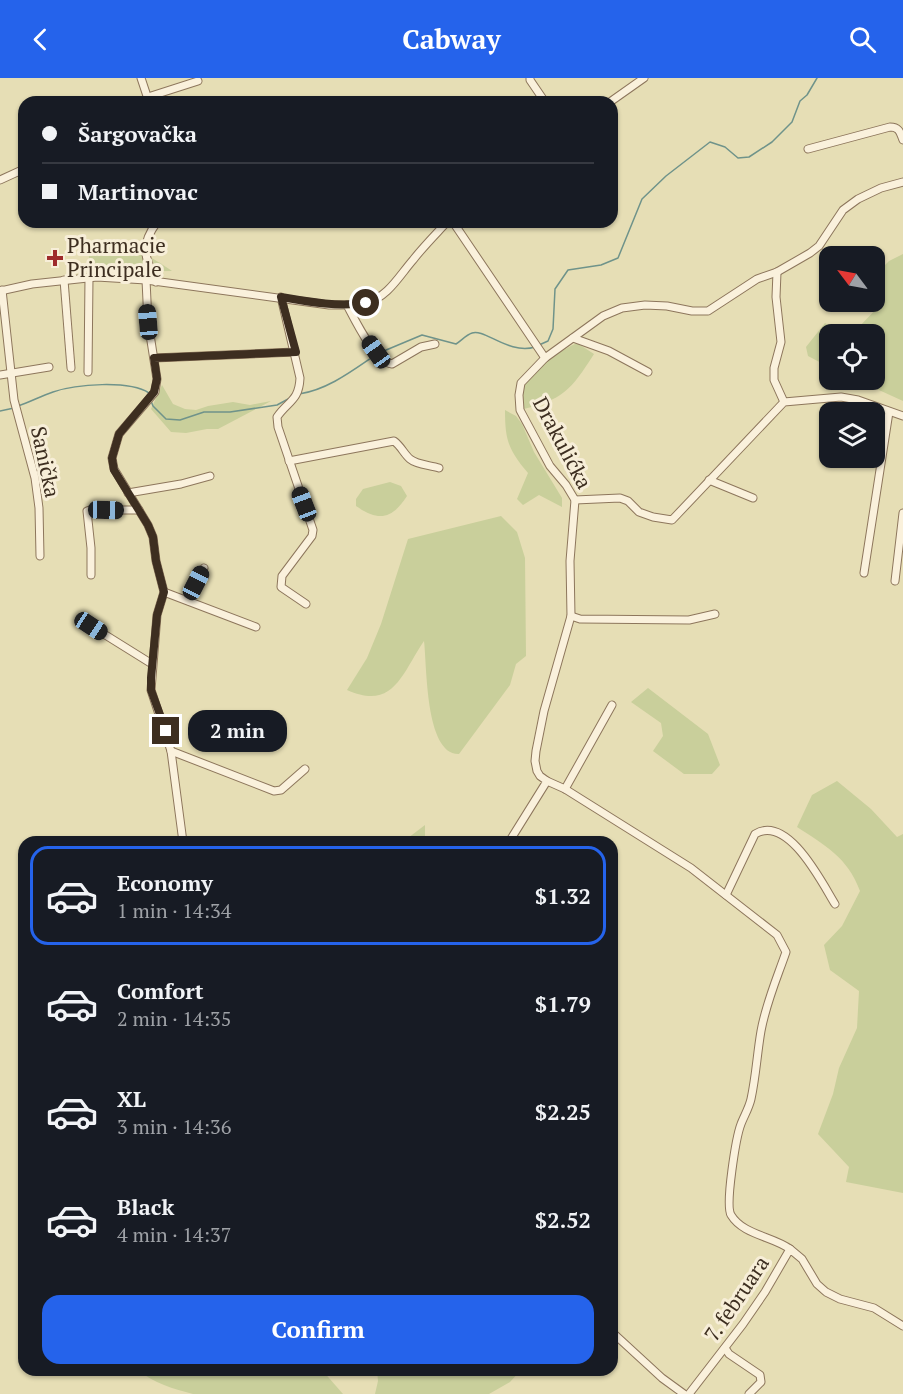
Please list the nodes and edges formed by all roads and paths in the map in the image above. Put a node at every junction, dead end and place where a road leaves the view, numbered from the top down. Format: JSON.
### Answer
{"nodes":[{"id":1,"x":141,"y":78,"type":"edge"},
{"id":2,"x":530,"y":78,"type":"edge"},
{"id":3,"x":644,"y":78,"type":"edge"},
{"id":4,"x":198,"y":81,"type":"dead end"},
{"id":5,"x":147,"y":96,"type":"edge"},
{"id":6,"x":156,"y":96,"type":"edge"},
{"id":7,"x":541,"y":96,"type":"edge"},
{"id":8,"x":618,"y":96,"type":"edge"},
{"id":9,"x":903,"y":140,"type":"edge"},
{"id":10,"x":808,"y":149,"type":"dead end"},
{"id":11,"x":18,"y":172,"type":"edge"},
{"id":12,"x":0,"y":180,"type":"edge"},
{"id":13,"x":903,"y":182,"type":"edge"},
{"id":14,"x":152,"y":228,"type":"edge"},
{"id":15,"x":442,"y":228,"type":"edge"},
{"id":16,"x":457,"y":228,"type":"edge"},
{"id":17,"x":777,"y":272,"type":"junction"},
{"id":18,"x":89,"y":278,"type":"junction"},
{"id":19,"x":64,"y":280,"type":"junction"},
{"id":20,"x":146,"y":280,"type":"junction"},
{"id":21,"x":156,"y":282,"type":"junction"},
{"id":22,"x":1,"y":291,"type":"edge"},
{"id":23,"x":281,"y":297,"type":"junction"},
{"id":24,"x":347,"y":305,"type":"junction"},
{"id":25,"x":573,"y":338,"type":"junction"},
{"id":26,"x":435,"y":344,"type":"dead end"},
{"id":27,"x":296,"y":352,"type":"junction"},
{"id":28,"x":154,"y":358,"type":"junction"},
{"id":29,"x":545,"y":358,"type":"junction"},
{"id":30,"x":49,"y":367,"type":"dead end"},
{"id":31,"x":70,"y":368,"type":"dead end"},
{"id":32,"x":88,"y":372,"type":"dead end"},
{"id":33,"x":648,"y":372,"type":"dead end"},
{"id":34,"x":0,"y":375,"type":"edge"},
{"id":35,"x":10,"y":375,"type":"junction"},
{"id":36,"x":784,"y":402,"type":"junction"},
{"id":37,"x":889,"y":412,"type":"junction"},
{"id":38,"x":903,"y":416,"type":"edge"},
{"id":39,"x":289,"y":461,"type":"junction"},
{"id":40,"x":439,"y":468,"type":"dead end"},
{"id":41,"x":210,"y":476,"type":"dead end"},
{"id":42,"x":709,"y":480,"type":"junction"},
{"id":43,"x":128,"y":493,"type":"junction"},
{"id":44,"x":753,"y":498,"type":"dead end"},
{"id":45,"x":575,"y":500,"type":"junction"},
{"id":46,"x":139,"y":510,"type":"junction"},
{"id":47,"x":903,"y":513,"type":"edge"},
{"id":48,"x":40,"y":556,"type":"dead end"},
{"id":49,"x":204,"y":568,"type":"dead end"},
{"id":50,"x":864,"y":573,"type":"dead end"},
{"id":51,"x":91,"y":575,"type":"dead end"},
{"id":52,"x":895,"y":581,"type":"dead end"},
{"id":53,"x":164,"y":592,"type":"junction"},
{"id":54,"x":189,"y":601,"type":"junction"},
{"id":55,"x":306,"y":604,"type":"dead end"},
{"id":56,"x":715,"y":614,"type":"dead end"},
{"id":57,"x":571,"y":616,"type":"junction"},
{"id":58,"x":91,"y":626,"type":"dead end"},
{"id":59,"x":256,"y":627,"type":"dead end"},
{"id":60,"x":152,"y":664,"type":"junction"},
{"id":61,"x":612,"y":705,"type":"dead end"},
{"id":62,"x":171,"y":751,"type":"junction"},
{"id":63,"x":305,"y":768,"type":"dead end"},
{"id":64,"x":547,"y":781,"type":"junction"},
{"id":65,"x":566,"y":789,"type":"junction"},
{"id":66,"x":182,"y":836,"type":"edge"},
{"id":67,"x":513,"y":836,"type":"edge"},
{"id":68,"x":726,"y":895,"type":"junction"},
{"id":69,"x":835,"y":904,"type":"dead end"},
{"id":70,"x":790,"y":1249,"type":"junction"},
{"id":71,"x":903,"y":1326,"type":"edge"},
{"id":72,"x":618,"y":1338,"type":"edge"},
{"id":73,"x":725,"y":1348,"type":"junction"},
{"id":74,"x":684,"y":1394,"type":"edge"},
{"id":75,"x":689,"y":1394,"type":"edge"},
{"id":76,"x":749,"y":1394,"type":"edge"}],
"edges":[{"from":1,"to":5,"type":"street"},
{"from":2,"to":7,"type":"street"},
{"from":3,"to":8,"type":"street"},
{"from":4,"to":6,"type":"street"},
{"from":9,"to":10,"type":"street"},
{"from":11,"to":12,"type":"street"},
{"from":13,"to":17,"type":"street","name":"Drakulićka"},
{"from":14,"to":21,"type":"street"},
{"from":15,"to":24,"type":"street"},
{"from":16,"to":29,"type":"street"},
{"from":17,"to":25,"type":"street","name":"Drakulićka"},
{"from":17,"to":36,"type":"street"},
{"from":18,"to":19,"type":"street"},
{"from":18,"to":20,"type":"street"},
{"from":18,"to":32,"type":"street"},
{"from":19,"to":22,"type":"street"},
{"from":19,"to":31,"type":"street"},
{"from":20,"to":21,"type":"street"},
{"from":20,"to":28,"type":"street"},
{"from":21,"to":23,"type":"street"},
{"from":22,"to":35,"type":"street","name":"Sanička"},
{"from":23,"to":24,"type":"street"},
{"from":23,"to":27,"type":"street"},
{"from":24,"to":26,"type":"street"},
{"from":25,"to":29,"type":"street","name":"Drakulićka"},
{"from":25,"to":33,"type":"street"},
{"from":27,"to":28,"type":"street"},
{"from":27,"to":39,"type":"street"},
{"from":28,"to":43,"type":"street"},
{"from":29,"to":45,"type":"street","name":"Drakulićka"},
{"from":30,"to":35,"type":"street"},
{"from":34,"to":35,"type":"street"},
{"from":35,"to":48,"type":"street","name":"Sanička"},
{"from":36,"to":37,"type":"street"},
{"from":36,"to":42,"type":"street"},
{"from":37,"to":38,"type":"street"},
{"from":37,"to":50,"type":"street"},
{"from":39,"to":40,"type":"street"},
{"from":39,"to":55,"type":"street"},
{"from":41,"to":43,"type":"street"},
{"from":42,"to":44,"type":"street"},
{"from":42,"to":45,"type":"street"},
{"from":43,"to":46,"type":"street"},
{"from":45,"to":57,"type":"street","name":"Drakulićka"},
{"from":46,"to":51,"type":"street"},
{"from":46,"to":53,"type":"street"},
{"from":47,"to":52,"type":"street"},
{"from":49,"to":54,"type":"street"},
{"from":53,"to":54,"type":"street"},
{"from":53,"to":60,"type":"street"},
{"from":54,"to":59,"type":"street"},
{"from":56,"to":57,"type":"street"},
{"from":57,"to":64,"type":"street","name":"Drakulićka"},
{"from":58,"to":60,"type":"street"},
{"from":60,"to":62,"type":"street"},
{"from":61,"to":65,"type":"street"},
{"from":62,"to":63,"type":"street"},
{"from":62,"to":66,"type":"street"},
{"from":64,"to":65,"type":"street"},
{"from":64,"to":67,"type":"street"},
{"from":65,"to":68,"type":"street"},
{"from":68,"to":69,"type":"street"},
{"from":68,"to":70,"type":"street"},
{"from":70,"to":71,"type":"street","name":"7. februara"},
{"from":70,"to":73,"type":"street","name":"7. februara"},
{"from":72,"to":74,"type":"street"},
{"from":73,"to":75,"type":"street","name":"7. februara"},
{"from":73,"to":76,"type":"street"}]}
